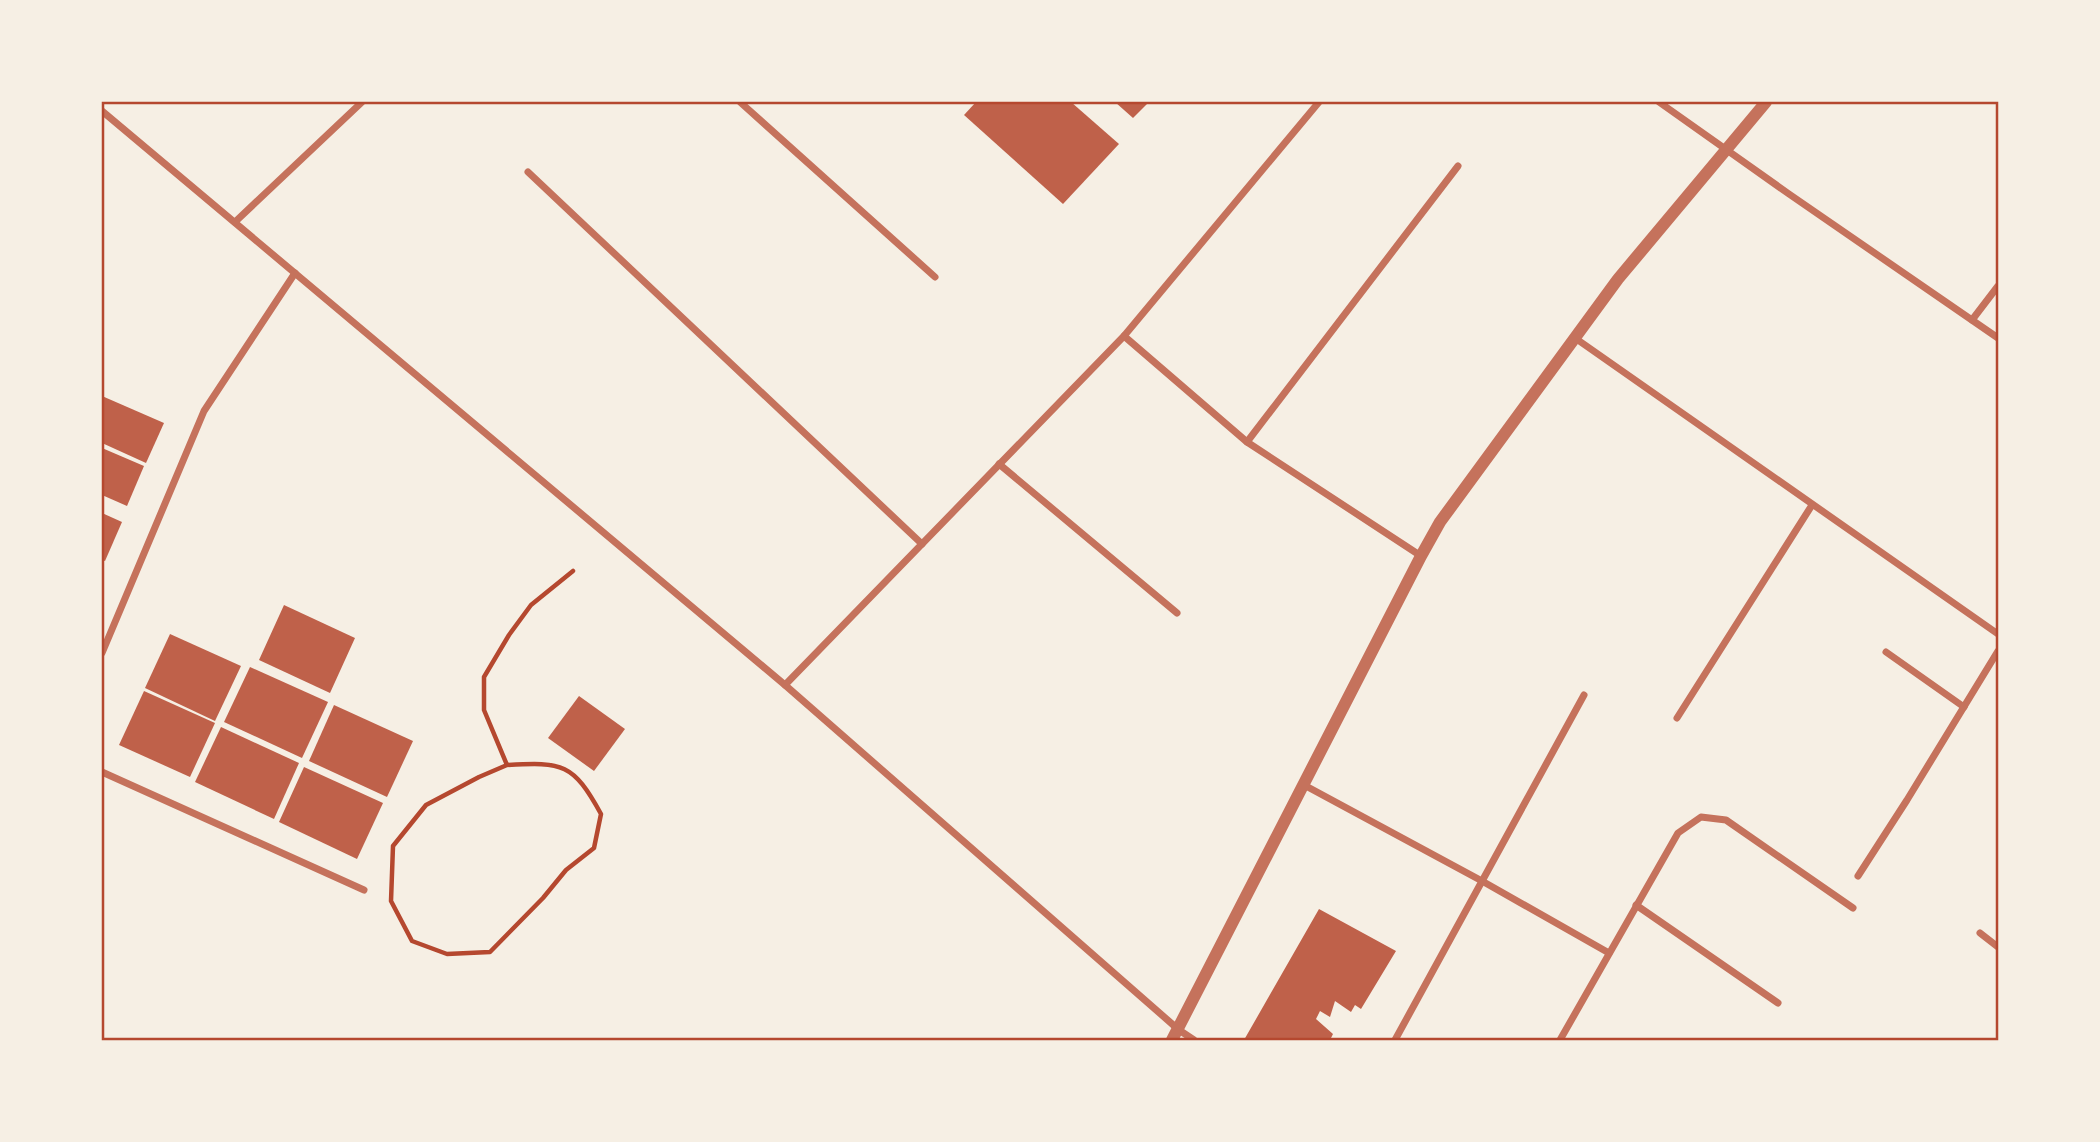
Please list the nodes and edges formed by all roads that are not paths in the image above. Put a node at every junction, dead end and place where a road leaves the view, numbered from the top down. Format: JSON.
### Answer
{"nodes":[{"id":1,"x":362,"y":102,"type":"edge"},
{"id":2,"x":740,"y":102,"type":"edge"},
{"id":3,"x":1319,"y":102,"type":"edge"},
{"id":4,"x":1659,"y":102,"type":"edge"},
{"id":5,"x":1766,"y":102,"type":"edge"},
{"id":6,"x":102,"y":111,"type":"edge"},
{"id":7,"x":1726,"y":150,"type":"junction"},
{"id":8,"x":1458,"y":166,"type":"dead end"},
{"id":9,"x":528,"y":172,"type":"dead end"},
{"id":10,"x":235,"y":222,"type":"junction"},
{"id":11,"x":295,"y":273,"type":"junction"},
{"id":12,"x":935,"y":277,"type":"dead end"},
{"id":13,"x":1998,"y":286,"type":"edge"},
{"id":14,"x":1972,"y":320,"type":"junction"},
{"id":15,"x":1124,"y":336,"type":"junction"},
{"id":16,"x":1575,"y":338,"type":"junction"},
{"id":17,"x":1998,"y":338,"type":"edge"},
{"id":18,"x":1247,"y":442,"type":"junction"},
{"id":19,"x":999,"y":464,"type":"junction"},
{"id":20,"x":1812,"y":505,"type":"junction"},
{"id":21,"x":922,"y":544,"type":"junction"},
{"id":22,"x":1421,"y":556,"type":"junction"},
{"id":23,"x":1177,"y":613,"type":"dead end"},
{"id":24,"x":1998,"y":634,"type":"edge"},
{"id":25,"x":1998,"y":651,"type":"edge"},
{"id":26,"x":1886,"y":652,"type":"dead end"},
{"id":27,"x":102,"y":653,"type":"edge"},
{"id":28,"x":785,"y":685,"type":"junction"},
{"id":29,"x":1584,"y":695,"type":"dead end"},
{"id":30,"x":1964,"y":707,"type":"junction"},
{"id":31,"x":1677,"y":718,"type":"dead end"},
{"id":32,"x":102,"y":772,"type":"edge"},
{"id":33,"x":1304,"y":785,"type":"junction"},
{"id":34,"x":1858,"y":876,"type":"dead end"},
{"id":35,"x":1482,"y":881,"type":"junction"},
{"id":36,"x":365,"y":890,"type":"dead end"},
{"id":37,"x":1636,"y":905,"type":"junction"},
{"id":38,"x":1853,"y":908,"type":"dead end"},
{"id":39,"x":1980,"y":933,"type":"dead end"},
{"id":40,"x":1998,"y":947,"type":"edge"},
{"id":41,"x":1609,"y":953,"type":"junction"},
{"id":42,"x":1777,"y":1003,"type":"dead end"},
{"id":43,"x":1176,"y":1035,"type":"edge"},
{"id":44,"x":1194,"y":1041,"type":"edge"},
{"id":45,"x":1395,"y":1041,"type":"edge"},
{"id":46,"x":1560,"y":1041,"type":"edge"}],
"edges":[{"from":1,"to":10,"type":"street"},
{"from":2,"to":12,"type":"street"},
{"from":3,"to":15,"type":"street"},
{"from":4,"to":7,"type":"street"},
{"from":5,"to":7,"type":"street"},
{"from":6,"to":10,"type":"street"},
{"from":7,"to":14,"type":"street"},
{"from":7,"to":16,"type":"street"},
{"from":8,"to":18,"type":"street"},
{"from":9,"to":21,"type":"street"},
{"from":10,"to":11,"type":"street"},
{"from":11,"to":27,"type":"street"},
{"from":11,"to":28,"type":"street"},
{"from":13,"to":14,"type":"street"},
{"from":14,"to":17,"type":"street"},
{"from":15,"to":18,"type":"street"},
{"from":15,"to":19,"type":"street"},
{"from":16,"to":20,"type":"street"},
{"from":16,"to":22,"type":"street"},
{"from":18,"to":22,"type":"street"},
{"from":19,"to":21,"type":"street"},
{"from":19,"to":23,"type":"street"},
{"from":20,"to":24,"type":"street"},
{"from":20,"to":31,"type":"street"},
{"from":21,"to":28,"type":"street"},
{"from":22,"to":33,"type":"street"},
{"from":25,"to":30,"type":"street"},
{"from":26,"to":30,"type":"street"},
{"from":28,"to":43,"type":"street"},
{"from":29,"to":35,"type":"street"},
{"from":30,"to":34,"type":"street"},
{"from":32,"to":36,"type":"street"},
{"from":33,"to":35,"type":"street"},
{"from":33,"to":43,"type":"street"},
{"from":35,"to":41,"type":"street"},
{"from":35,"to":45,"type":"street"},
{"from":37,"to":38,"type":"street"},
{"from":37,"to":41,"type":"street"},
{"from":37,"to":42,"type":"street"},
{"from":39,"to":40,"type":"street"},
{"from":41,"to":46,"type":"street"},
{"from":43,"to":44,"type":"street"}]}
